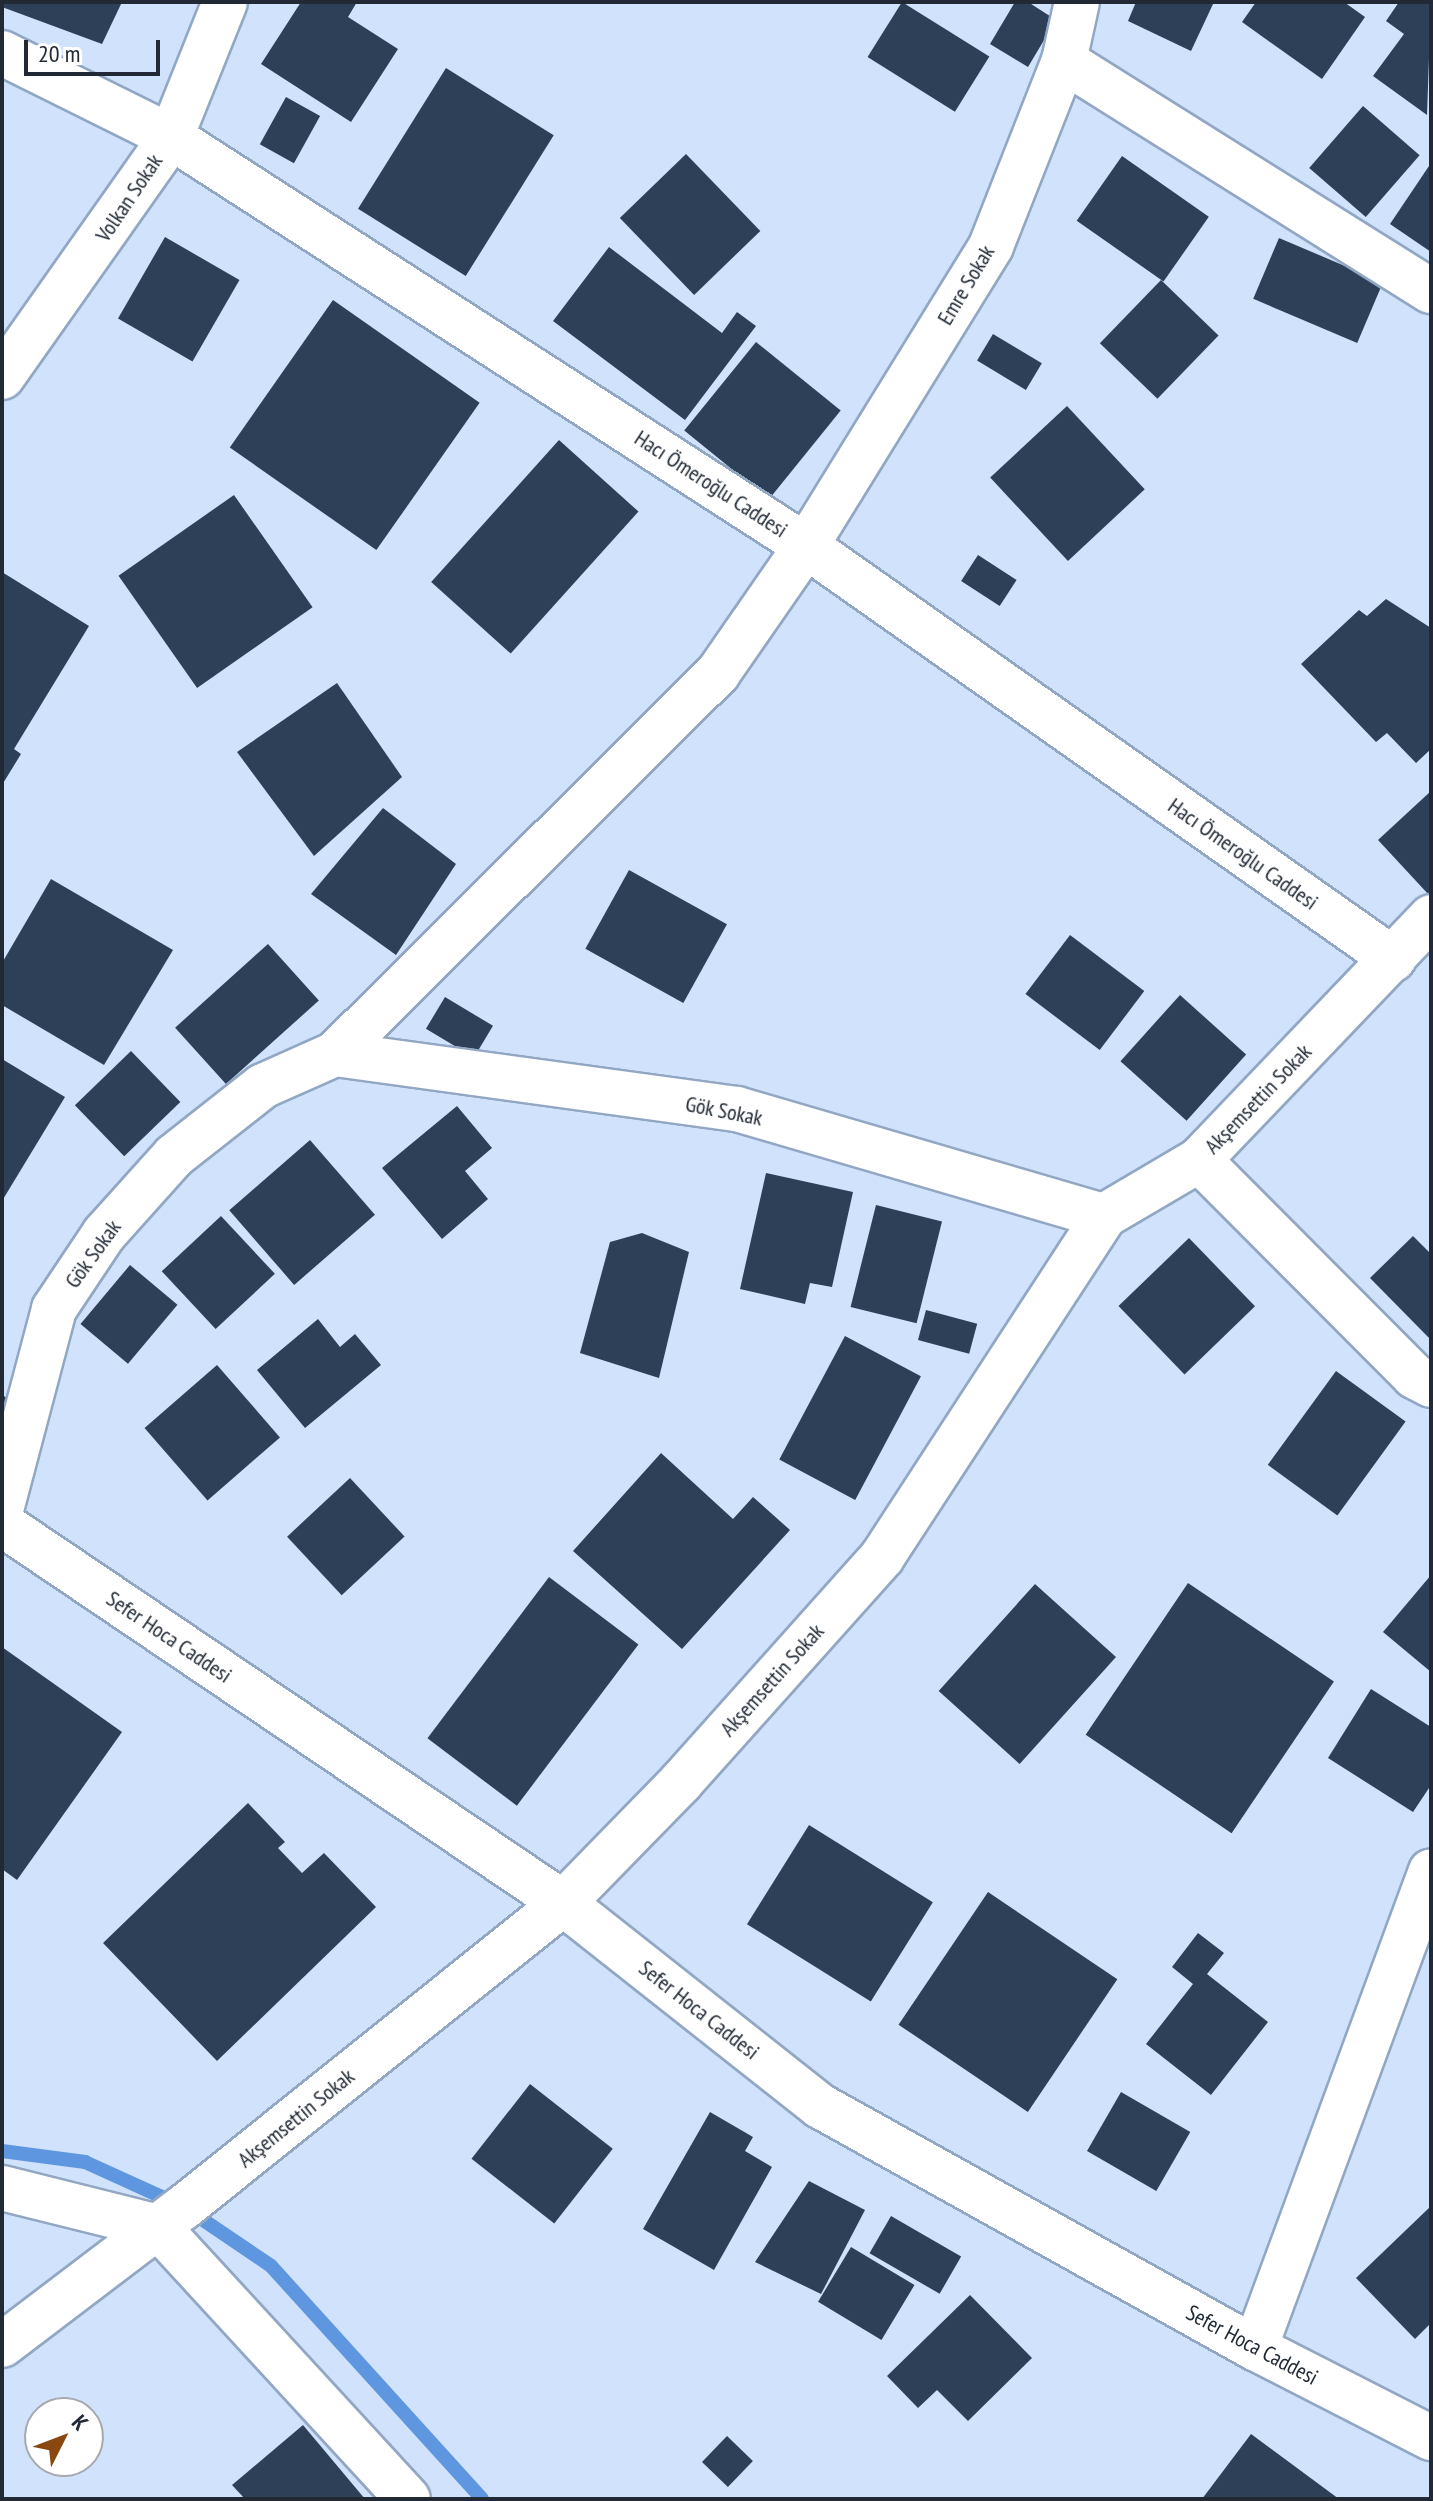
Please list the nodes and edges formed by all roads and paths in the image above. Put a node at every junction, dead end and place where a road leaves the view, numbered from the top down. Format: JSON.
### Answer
{"nodes":[{"id":1,"x":225,"y":2,"type":"edge"},
{"id":2,"x":1077,"y":2,"type":"edge"},
{"id":3,"x":2,"y":53,"type":"edge"},
{"id":4,"x":1064,"y":61,"type":"junction"},
{"id":5,"x":171,"y":137,"type":"junction"},
{"id":6,"x":1431,"y":291,"type":"edge"},
{"id":7,"x":2,"y":377,"type":"edge"},
{"id":8,"x":806,"y":546,"type":"junction"},
{"id":9,"x":1431,"y":917,"type":"edge"},
{"id":10,"x":1393,"y":959,"type":"junction"},
{"id":11,"x":335,"y":1054,"type":"junction"},
{"id":12,"x":1199,"y":1160,"type":"junction"},
{"id":13,"x":1104,"y":1216,"type":"junction"},
{"id":14,"x":1431,"y":1385,"type":"edge"},
{"id":15,"x":2,"y":1506,"type":"edge"},
{"id":16,"x":2,"y":1524,"type":"edge"},
{"id":17,"x":1429,"y":1878,"type":"edge"},
{"id":18,"x":563,"y":1903,"type":"junction"},
{"id":19,"x":2,"y":2188,"type":"edge"},
{"id":20,"x":158,"y":2227,"type":"junction"},
{"id":21,"x":2,"y":2345,"type":"edge"},
{"id":22,"x":1255,"y":2348,"type":"junction"},
{"id":23,"x":1431,"y":2438,"type":"edge"},
{"id":24,"x":408,"y":2499,"type":"edge"}],
"edges":[{"from":1,"to":5,"type":"street","name":"Volkan Sokak"},
{"from":2,"to":4,"type":"street","name":"Emre Sokak"},
{"from":3,"to":5,"type":"street","name":"Hacı Ömeroğlu Caddesi"},
{"from":4,"to":6,"type":"street"},
{"from":4,"to":8,"type":"street","name":"Emre Sokak"},
{"from":5,"to":7,"type":"street","name":"Volkan Sokak"},
{"from":5,"to":8,"type":"street","name":"Hacı Ömeroğlu Caddesi"},
{"from":8,"to":10,"type":"street","name":"Hacı Ömeroğlu Caddesi"},
{"from":8,"to":11,"type":"street","name":"Gök Sokak"},
{"from":9,"to":10,"type":"street","name":"Akşemsettin Sokak"},
{"from":10,"to":12,"type":"street","name":"Akşemsettin Sokak"},
{"from":11,"to":13,"type":"street","name":"Gök Sokak"},
{"from":11,"to":15,"type":"street","name":"Gök Sokak"},
{"from":12,"to":13,"type":"street","name":"Akşemsettin Sokak"},
{"from":12,"to":14,"type":"street"},
{"from":13,"to":18,"type":"street","name":"Akşemsettin Sokak"},
{"from":16,"to":18,"type":"street","name":"Sefer Hoca Caddesi"},
{"from":17,"to":22,"type":"street"},
{"from":18,"to":20,"type":"street","name":"Akşemsettin Sokak"},
{"from":18,"to":22,"type":"street","name":"Sefer Hoca Caddesi"},
{"from":19,"to":20,"type":"street"},
{"from":20,"to":21,"type":"street","name":"Akşemsettin Sokak"},
{"from":20,"to":24,"type":"street"},
{"from":22,"to":23,"type":"street","name":"Sefer Hoca Caddesi"}]}
